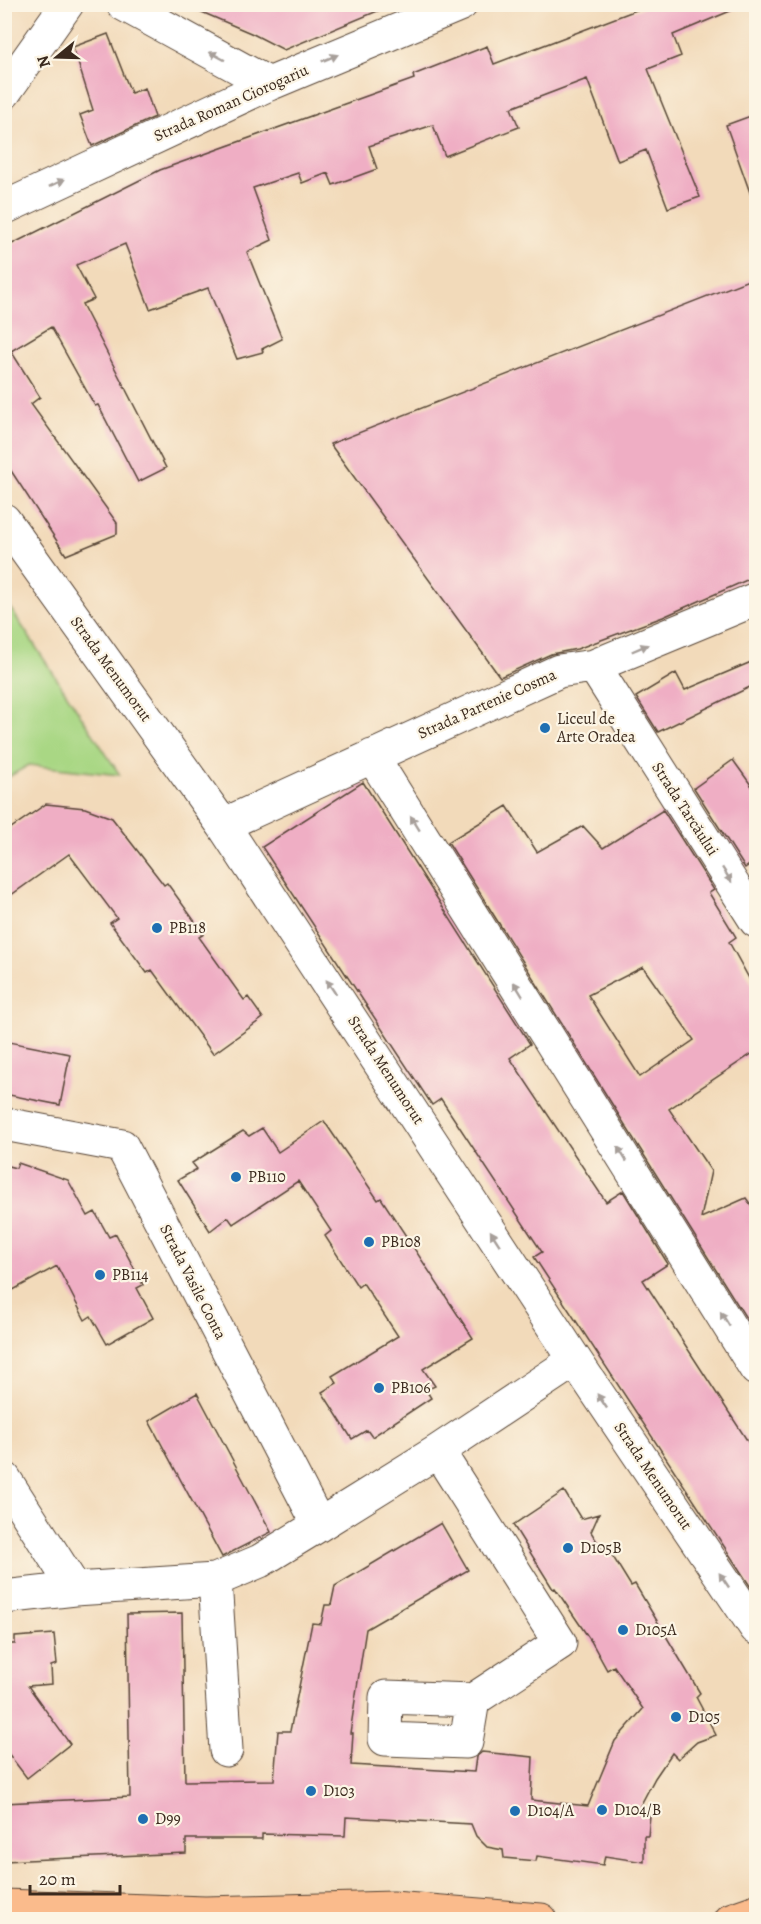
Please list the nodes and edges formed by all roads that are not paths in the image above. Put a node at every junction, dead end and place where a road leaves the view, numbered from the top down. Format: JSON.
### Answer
{"nodes":[{"id":1,"x":67,"y":4,"type":"edge"},
{"id":2,"x":123,"y":4,"type":"edge"},
{"id":3,"x":461,"y":4,"type":"edge"},
{"id":4,"x":269,"y":84,"type":"junction"},
{"id":5,"x":4,"y":93,"type":"edge"},
{"id":6,"x":4,"y":208,"type":"edge"},
{"id":7,"x":9,"y":532,"type":"edge"},
{"id":8,"x":756,"y":599,"type":"edge"},
{"id":9,"x":594,"y":666,"type":"junction"},
{"id":10,"x":372,"y":756,"type":"junction"},
{"id":11,"x":223,"y":825,"type":"junction"},
{"id":12,"x":756,"y":921,"type":"edge"},
{"id":13,"x":4,"y":1124,"type":"edge"},
{"id":14,"x":575,"y":1360,"type":"junction"},
{"id":15,"x":756,"y":1369,"type":"edge"},
{"id":16,"x":438,"y":1451,"type":"junction"},
{"id":17,"x":4,"y":1478,"type":"edge"},
{"id":18,"x":319,"y":1525,"type":"junction"},
{"id":19,"x":215,"y":1580,"type":"junction"},
{"id":20,"x":75,"y":1589,"type":"junction"},
{"id":21,"x":4,"y":1597,"type":"edge"},
{"id":22,"x":756,"y":1628,"type":"edge"},
{"id":23,"x":473,"y":1700,"type":"dead end"},
{"id":24,"x":226,"y":1749,"type":"dead end"},
{"id":25,"x":4,"y":1906,"type":"edge"},
{"id":26,"x":756,"y":1911,"type":"edge"},
{"id":27,"x":541,"y":1920,"type":"edge"},
{"id":28,"x":730,"y":1920,"type":"edge"}],
"edges":[{"from":1,"to":5,"type":"street"},
{"from":4,"to":2,"type":"street","one_way":true},
{"from":4,"to":3,"type":"street","name":"Strada Roman Ciorogariu","one_way":true},
{"from":6,"to":4,"type":"street","name":"Strada Roman Ciorogariu","one_way":true},
{"from":7,"to":11,"type":"street","name":"Strada Menumorut"},
{"from":9,"to":8,"type":"street","name":"Strada Partenie Cosma","one_way":true},
{"from":9,"to":10,"type":"street","name":"Strada Partenie Cosma"},
{"from":9,"to":12,"type":"street","name":"Strada Tarcăului","one_way":true},
{"from":10,"to":11,"type":"street","name":"Strada Partenie Cosma"},
{"from":15,"to":10,"type":"street","one_way":true},
{"from":14,"to":11,"type":"street","name":"Strada Menumorut","one_way":true},
{"from":13,"to":18,"type":"street","name":"Strada Vasile Conta"},
{"from":14,"to":16,"type":"street"},
{"from":22,"to":14,"type":"street","name":"Strada Menumorut","one_way":true},
{"from":16,"to":18,"type":"street"},
{"from":16,"to":23,"type":"street"},
{"from":17,"to":20,"type":"street"},
{"from":18,"to":19,"type":"street"},
{"from":19,"to":20,"type":"street"},
{"from":19,"to":24,"type":"street"},
{"from":20,"to":21,"type":"street"},
{"from":25,"to":27,"type":"main road"},
{"from":26,"to":28,"type":"main road"}]}
